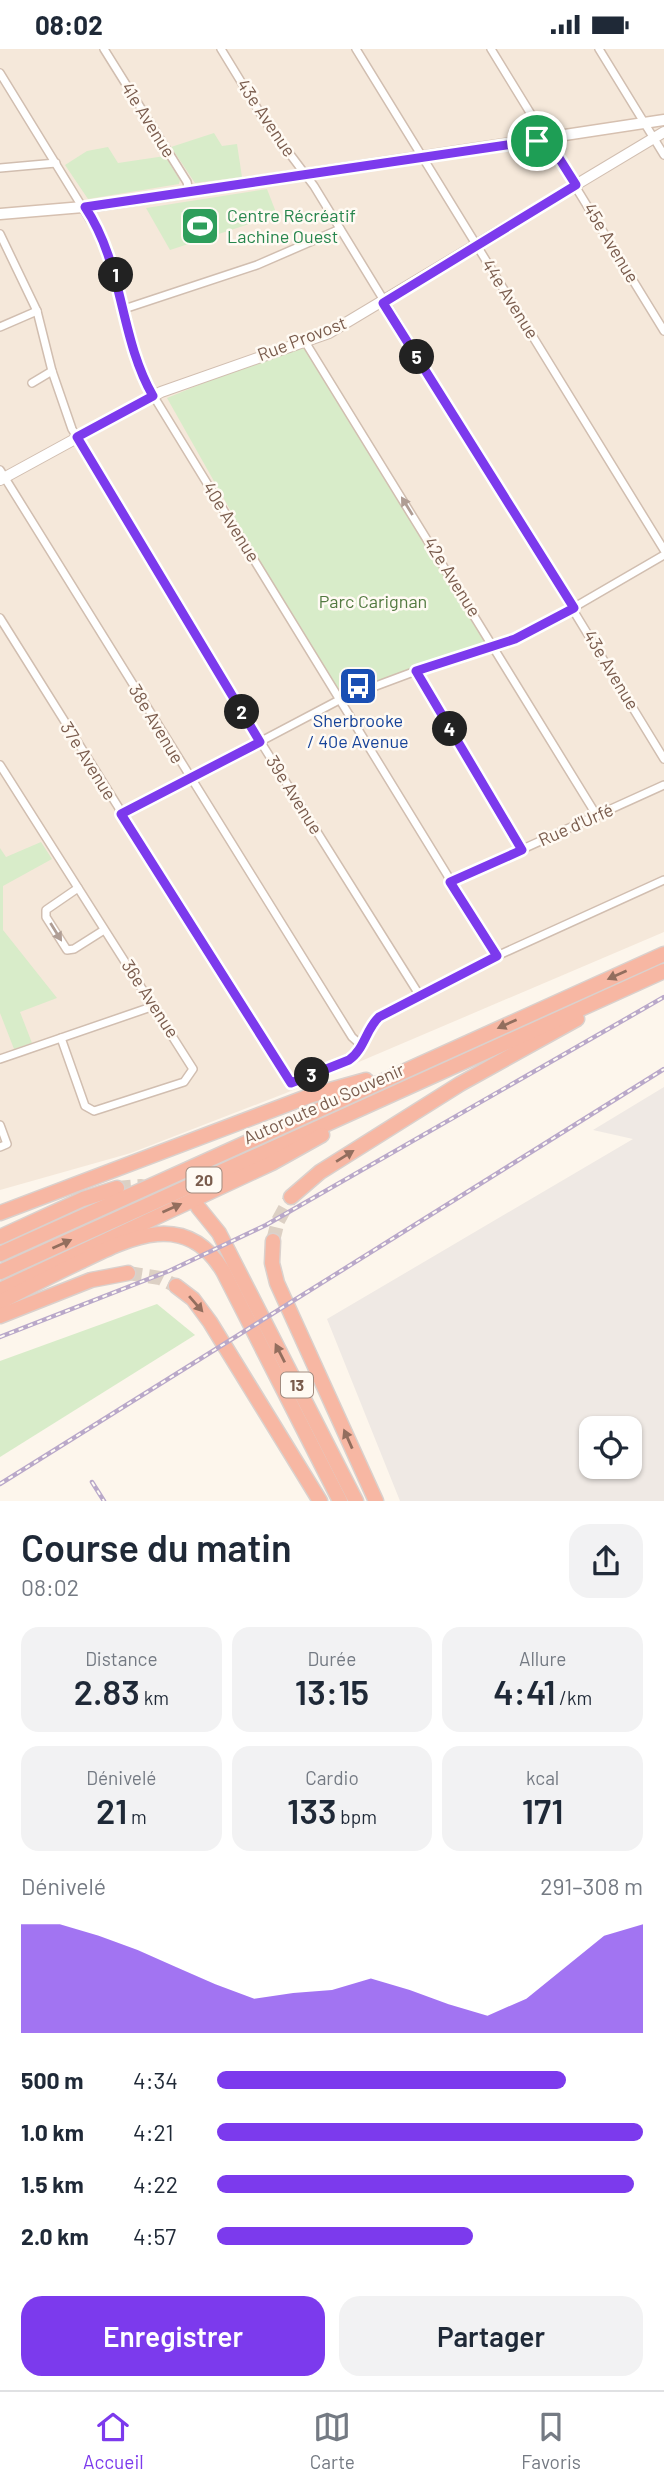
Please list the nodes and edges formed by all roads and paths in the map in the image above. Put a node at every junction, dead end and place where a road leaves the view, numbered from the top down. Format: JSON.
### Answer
{"nodes":[{"id":1,"x":104,"y":49,"type":"edge"},
{"id":2,"x":220,"y":49,"type":"edge"},
{"id":3,"x":356,"y":49,"type":"edge"},
{"id":4,"x":491,"y":49,"type":"edge"},
{"id":5,"x":598,"y":49,"type":"edge"},
{"id":6,"x":0,"y":73,"type":"edge"},
{"id":7,"x":664,"y":120,"type":"edge"},
{"id":8,"x":644,"y":125,"type":"junction"},
{"id":9,"x":664,"y":130,"type":"edge"},
{"id":10,"x":547,"y":139,"type":"junction"},
{"id":11,"x":653,"y":139,"type":"junction"},
{"id":12,"x":664,"y":155,"type":"edge"},
{"id":13,"x":422,"y":157,"type":"junction"},
{"id":14,"x":56,"y":163,"type":"junction"},
{"id":15,"x":0,"y":168,"type":"edge"},
{"id":16,"x":305,"y":174,"type":"junction"},
{"id":17,"x":576,"y":185,"type":"junction"},
{"id":18,"x":189,"y":192,"type":"junction"},
{"id":19,"x":85,"y":207,"type":"junction"},
{"id":20,"x":0,"y":214,"type":"edge"},
{"id":21,"x":340,"y":229,"type":"junction"},
{"id":22,"x":0,"y":234,"type":"edge"},
{"id":23,"x":476,"y":245,"type":"junction"},
{"id":24,"x":8,"y":248,"type":"junction"},
{"id":25,"x":0,"y":253,"type":"edge"},
{"id":26,"x":383,"y":303,"type":"junction"},
{"id":27,"x":124,"y":309,"type":"junction"},
{"id":28,"x":37,"y":311,"type":"junction"},
{"id":29,"x":0,"y":327,"type":"edge"},
{"id":30,"x":664,"y":331,"type":"edge"},
{"id":31,"x":304,"y":340,"type":"junction"},
{"id":32,"x":52,"y":372,"type":"junction"},
{"id":33,"x":32,"y":383,"type":"dead end"},
{"id":34,"x":153,"y":396,"type":"junction"},
{"id":35,"x":77,"y":437,"type":"junction"},
{"id":36,"x":2,"y":476,"type":"edge"},
{"id":37,"x":664,"y":550,"type":"edge"},
{"id":38,"x":664,"y":555,"type":"edge"},
{"id":39,"x":574,"y":608,"type":"junction"},
{"id":40,"x":0,"y":618,"type":"edge"},
{"id":41,"x":495,"y":647,"type":"junction"},
{"id":42,"x":416,"y":671,"type":"junction"},
{"id":43,"x":341,"y":699,"type":"junction"},
{"id":44,"x":260,"y":742,"type":"junction"},
{"id":45,"x":664,"y":759,"type":"edge"},
{"id":46,"x":0,"y":765,"type":"edge"},
{"id":47,"x":189,"y":779,"type":"junction"},
{"id":48,"x":664,"y":785,"type":"edge"},
{"id":49,"x":121,"y":814,"type":"junction"},
{"id":50,"x":597,"y":816,"type":"junction"},
{"id":51,"x":522,"y":850,"type":"junction"},
{"id":52,"x":664,"y":880,"type":"edge"},
{"id":53,"x":450,"y":882,"type":"junction"},
{"id":54,"x":78,"y":888,"type":"junction"},
{"id":55,"x":104,"y":930,"type":"junction"},
{"id":56,"x":664,"y":954,"type":"edge"},
{"id":57,"x":497,"y":956,"type":"junction"},
{"id":58,"x":664,"y":971,"type":"edge"},
{"id":59,"x":620,"y":991,"type":"junction"},
{"id":60,"x":420,"y":996,"type":"junction"},
{"id":61,"x":154,"y":1006,"type":"junction"},
{"id":62,"x":61,"y":1038,"type":"junction"},
{"id":63,"x":361,"y":1045,"type":"junction"},
{"id":64,"x":0,"y":1059,"type":"edge"},
{"id":65,"x":407,"y":1068,"type":"junction"},
{"id":66,"x":409,"y":1087,"type":"junction"},
{"id":67,"x":0,"y":1125,"type":"edge"},
{"id":68,"x":0,"y":1147,"type":"edge"},
{"id":69,"x":117,"y":1188,"type":"tunnel mouth"},
{"id":70,"x":291,"y":1197,"type":"tunnel mouth"},
{"id":71,"x":198,"y":1207,"type":"dead end"},
{"id":72,"x":4,"y":1211,"type":"edge"},
{"id":73,"x":44,"y":1217,"type":"junction"},
{"id":74,"x":0,"y":1230,"type":"edge"},
{"id":75,"x":0,"y":1237,"type":"edge"},
{"id":76,"x":273,"y":1241,"type":"tunnel mouth"},
{"id":77,"x":0,"y":1254,"type":"edge"},
{"id":78,"x":0,"y":1272,"type":"edge"},
{"id":79,"x":128,"y":1273,"type":"tunnel mouth"},
{"id":80,"x":176,"y":1286,"type":"tunnel mouth"},
{"id":81,"x":0,"y":1290,"type":"edge"},
{"id":82,"x":0,"y":1302,"type":"edge"},
{"id":83,"x":0,"y":1315,"type":"edge"},
{"id":84,"x":320,"y":1501,"type":"edge"},
{"id":85,"x":340,"y":1501,"type":"edge"},
{"id":86,"x":356,"y":1501,"type":"edge"},
{"id":87,"x":376,"y":1501,"type":"edge"}],
"edges":[{"from":1,"to":18,"type":"street","name":"41e Avenue"},
{"from":2,"to":16,"type":"street","name":"43e Avenue"},
{"from":3,"to":13,"type":"street","name":"44e Avenue"},
{"from":4,"to":10,"type":"street","name":"45e Avenue"},
{"from":5,"to":8,"type":"street"},
{"from":6,"to":14,"type":"street","name":"40e Avenue"},
{"from":7,"to":8,"type":"main road"},
{"from":8,"to":9,"type":"main road"},
{"from":8,"to":10,"type":"main road"},
{"from":8,"to":11,"type":"street"},
{"from":9,"to":11,"type":"street","name":"Rue Provost"},
{"from":10,"to":13,"type":"main road"},
{"from":10,"to":17,"type":"street","name":"45e Avenue"},
{"from":11,"to":12,"type":"street"},
{"from":11,"to":17,"type":"street","name":"Rue Provost"},
{"from":13,"to":16,"type":"main road"},
{"from":13,"to":23,"type":"street","name":"44e Avenue"},
{"from":14,"to":15,"type":"street"},
{"from":14,"to":19,"type":"street","name":"40e Avenue"},
{"from":16,"to":18,"type":"main road"},
{"from":16,"to":21,"type":"street","name":"43e Avenue"},
{"from":17,"to":23,"type":"street","name":"Rue Provost"},
{"from":17,"to":30,"type":"street","name":"45e Avenue"},
{"from":18,"to":19,"type":"main road"},
{"from":19,"to":20,"type":"main road"},
{"from":19,"to":27,"type":"street","name":"40e Avenue"},
{"from":21,"to":26,"type":"street","name":"43e Avenue"},
{"from":21,"to":27,"type":"street"},
{"from":22,"to":24,"type":"street","name":"39e Avenue"},
{"from":23,"to":26,"type":"street","name":"Rue Provost"},
{"from":23,"to":37,"type":"street","name":"44e Avenue"},
{"from":24,"to":25,"type":"street"},
{"from":24,"to":28,"type":"street","name":"39e Avenue"},
{"from":26,"to":31,"type":"street","name":"Rue Provost"},
{"from":26,"to":39,"type":"street","name":"43e Avenue"},
{"from":27,"to":34,"type":"street","name":"40e Avenue"},
{"from":28,"to":29,"type":"street"},
{"from":28,"to":32,"type":"street","name":"39e Avenue"},
{"from":31,"to":34,"type":"street","name":"Rue Provost"},
{"from":41,"to":31,"type":"street","name":"42e Avenue","one_way":true},
{"from":32,"to":33,"type":"street"},
{"from":32,"to":35,"type":"street","name":"39e Avenue"},
{"from":34,"to":35,"type":"street","name":"Rue Provost"},
{"from":34,"to":43,"type":"street","name":"40e Avenue"},
{"from":35,"to":36,"type":"street","name":"Rue Provost"},
{"from":35,"to":44,"type":"street","name":"39e Avenue"},
{"from":36,"to":47,"type":"street","name":"38e Avenue"},
{"from":38,"to":39,"type":"street"},
{"from":39,"to":41,"type":"street"},
{"from":39,"to":45,"type":"street","name":"43e Avenue"},
{"from":40,"to":49,"type":"street","name":"37e Avenue"},
{"from":41,"to":42,"type":"street"},
{"from":41,"to":50,"type":"street","name":"42e Avenue"},
{"from":42,"to":43,"type":"street"},
{"from":42,"to":51,"type":"street"},
{"from":43,"to":44,"type":"street"},
{"from":43,"to":53,"type":"street","name":"40e Avenue"},
{"from":44,"to":47,"type":"street"},
{"from":44,"to":60,"type":"street","name":"39e Avenue"},
{"from":46,"to":54,"type":"street","name":"36e Avenue"},
{"from":47,"to":49,"type":"street"},
{"from":47,"to":63,"type":"street","name":"38e Avenue"},
{"from":48,"to":50,"type":"street","name":"Rue d'Urfé"},
{"from":49,"to":63,"type":"street","name":"37e Avenue"},
{"from":50,"to":51,"type":"street","name":"Rue d'Urfé"},
{"from":51,"to":53,"type":"street","name":"Rue d'Urfé"},
{"from":52,"to":57,"type":"street"},
{"from":53,"to":57,"type":"street","name":"40e Avenue"},
{"from":54,"to":55,"type":"street","name":"36e Avenue"},
{"from":54,"to":55,"type":"street","one_way":true},
{"from":55,"to":61,"type":"street","name":"36e Avenue"},
{"from":56,"to":65,"type":"highway","name":"Autoroute du Souvenir","number":"20","one_way":true},
{"from":57,"to":60,"type":"street"},
{"from":58,"to":59,"type":"highway","name":"Autoroute du Souvenir","number":"20"},
{"from":59,"to":66,"type":"highway","name":"Autoroute du Souvenir","number":"20"},
{"from":70,"to":59,"type":"highway","one_way":true},
{"from":60,"to":63,"type":"street"},
{"from":61,"to":62,"type":"street"},
{"from":61,"to":62,"type":"street","name":"36e Avenue"},
{"from":62,"to":64,"type":"street"},
{"from":65,"to":72,"type":"highway"},
{"from":65,"to":77,"type":"highway","name":"Autoroute du Souvenir","number":"20"},
{"from":78,"to":66,"type":"highway","name":"Autoroute du Souvenir","number":"20","one_way":true},
{"from":81,"to":66,"type":"highway","one_way":true},
{"from":67,"to":68,"type":"street"},
{"from":69,"to":73,"type":"highway"},
{"from":86,"to":71,"type":"highway","number":"13","one_way":true},
{"from":73,"to":74,"type":"highway"},
{"from":73,"to":75,"type":"highway"},
{"from":87,"to":76,"type":"highway","one_way":true},
{"from":79,"to":83,"type":"highway"},
{"from":80,"to":84,"type":"highway","one_way":true},
{"from":82,"to":85,"type":"highway","number":"13"}]}
